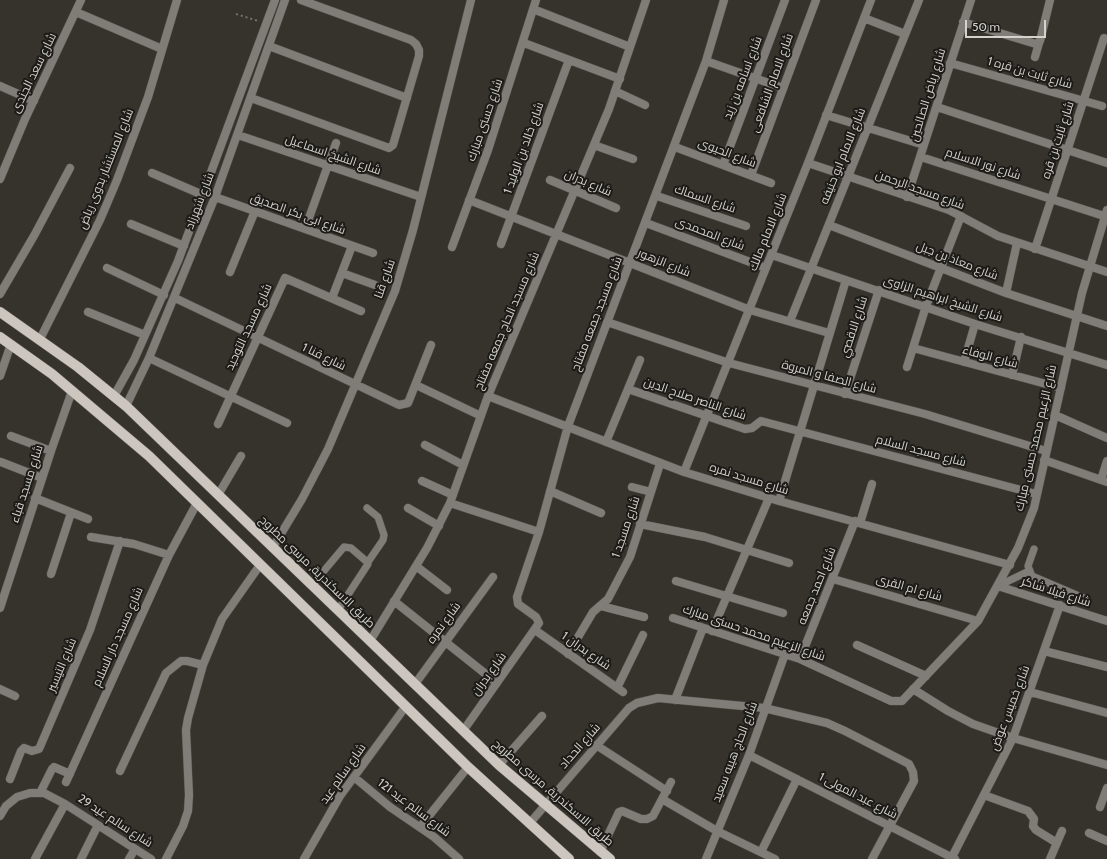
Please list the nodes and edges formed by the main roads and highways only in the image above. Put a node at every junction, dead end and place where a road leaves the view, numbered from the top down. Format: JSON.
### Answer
{"nodes":[{"id":1,"x":0,"y":312,"type":"edge"},
{"id":2,"x":0,"y":337,"type":"edge"},
{"id":3,"x":569,"y":859,"type":"edge"},
{"id":4,"x":610,"y":859,"type":"edge"}],
"edges":[{"from":1,"to":4,"type":"main road","name":"طريق الاسكندرية, مرسى مطروح"},
{"from":2,"to":3,"type":"main road"}]}
